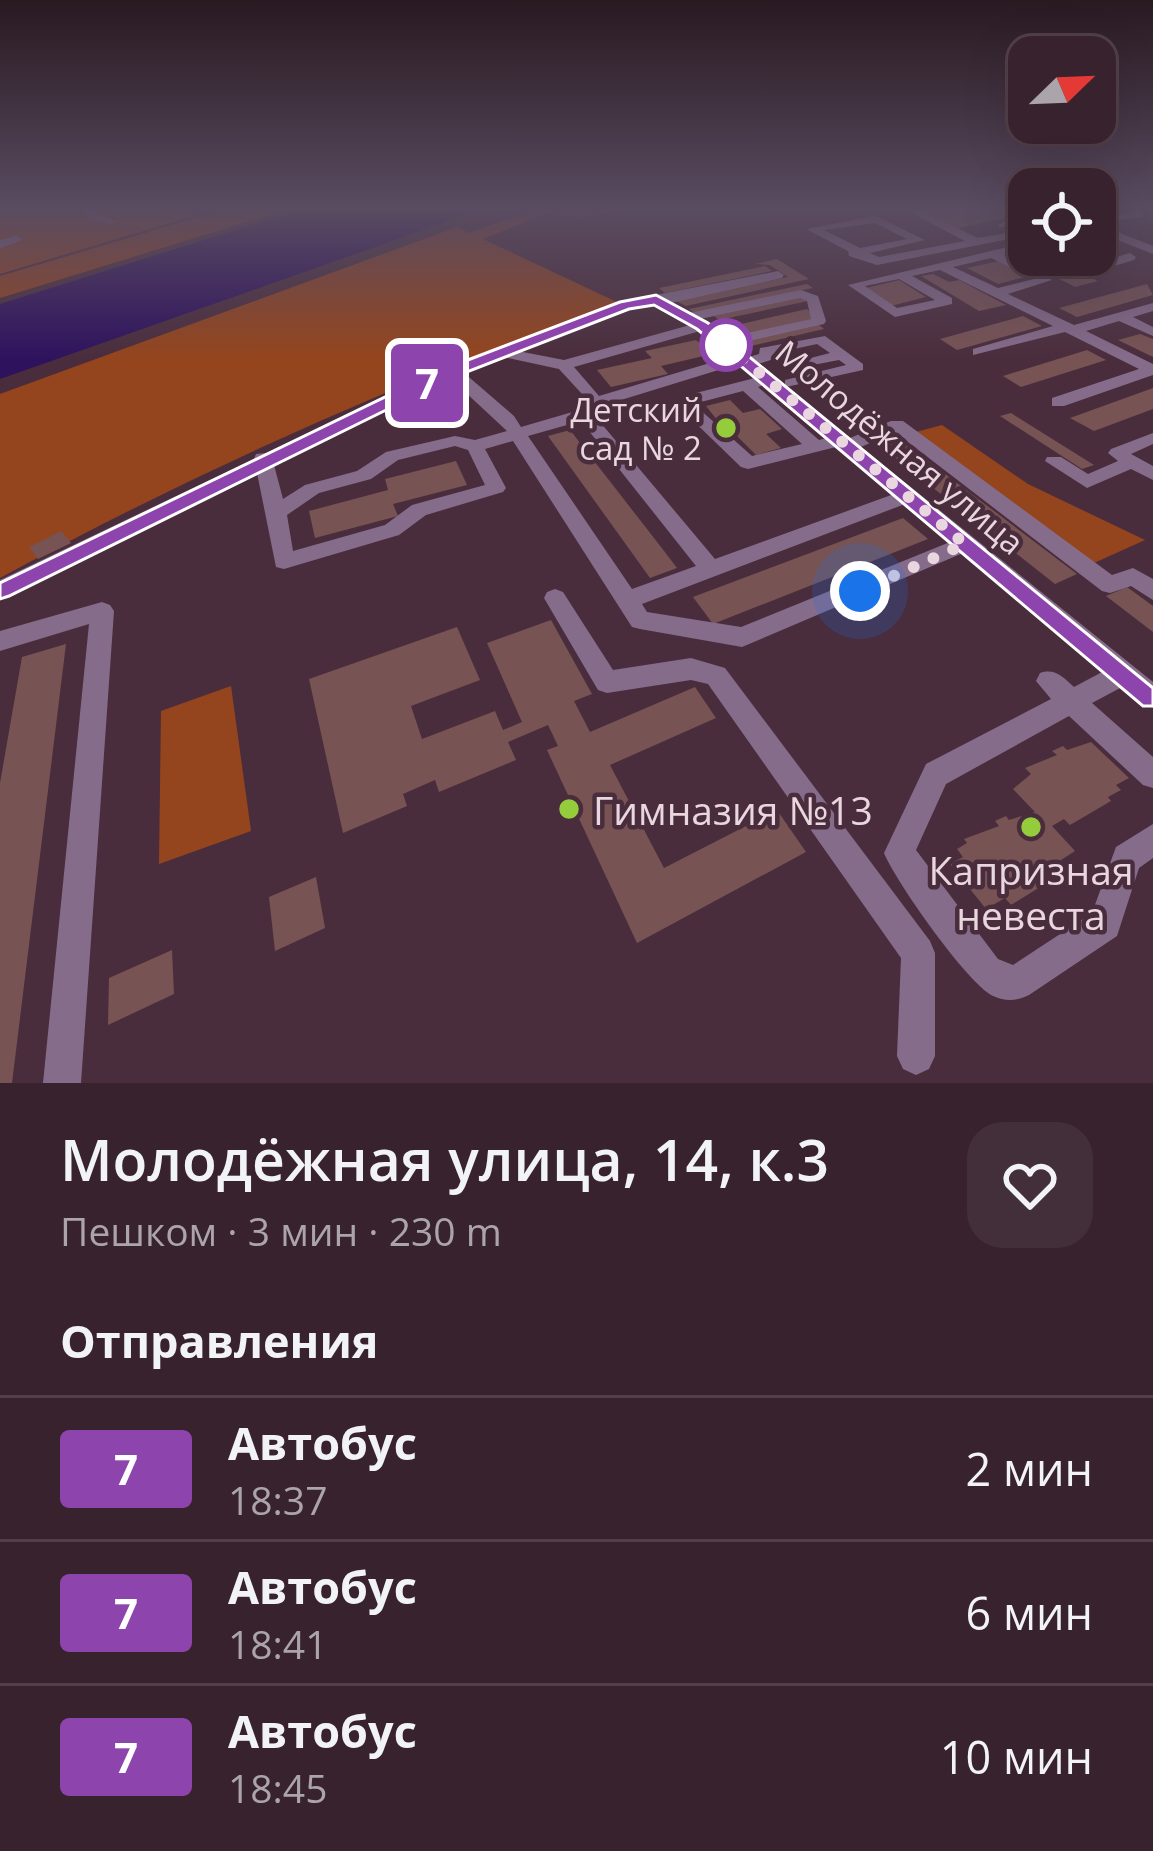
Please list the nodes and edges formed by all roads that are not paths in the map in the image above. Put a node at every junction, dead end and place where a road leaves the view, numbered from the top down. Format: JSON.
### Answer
{"nodes":[{"id":1,"x":901,"y":259,"type":"edge"},
{"id":2,"x":972,"y":259,"type":"edge"},
{"id":3,"x":1001,"y":259,"type":"edge"},
{"id":4,"x":940,"y":266,"type":"junction"},
{"id":5,"x":923,"y":270,"type":"junction"},
{"id":6,"x":778,"y":275,"type":"dead end"},
{"id":7,"x":901,"y":275,"type":"junction"},
{"id":8,"x":994,"y":293,"type":"junction"},
{"id":9,"x":660,"y":301,"type":"junction"},
{"id":10,"x":1153,"y":307,"type":"edge"},
{"id":11,"x":1120,"y":316,"type":"junction"},
{"id":12,"x":705,"y":320,"type":"junction"},
{"id":13,"x":1071,"y":329,"type":"junction"},
{"id":14,"x":1153,"y":332,"type":"edge"},
{"id":15,"x":498,"y":352,"type":"junction"},
{"id":16,"x":977,"y":352,"type":"dead end"},
{"id":17,"x":744,"y":360,"type":"junction"},
{"id":18,"x":564,"y":365,"type":"junction"},
{"id":19,"x":1153,"y":370,"type":"edge"},
{"id":20,"x":452,"y":371,"type":"junction"},
{"id":21,"x":792,"y":375,"type":"dead end"},
{"id":22,"x":756,"y":383,"type":"junction"},
{"id":23,"x":1058,"y":402,"type":"dead end"},
{"id":24,"x":606,"y":408,"type":"dead end"},
{"id":25,"x":584,"y":414,"type":"junction"},
{"id":26,"x":518,"y":434,"type":"junction"},
{"id":27,"x":1153,"y":438,"type":"edge"},
{"id":28,"x":833,"y":445,"type":"junction"},
{"id":29,"x":476,"y":446,"type":"junction"},
{"id":30,"x":263,"y":458,"type":"junction"},
{"id":31,"x":1054,"y":461,"type":"dead end"},
{"id":32,"x":1132,"y":462,"type":"junction"},
{"id":33,"x":1153,"y":474,"type":"edge"},
{"id":34,"x":906,"y":497,"type":"junction"},
{"id":35,"x":277,"y":513,"type":"junction"},
{"id":36,"x":965,"y":544,"type":"junction"},
{"id":37,"x":711,"y":568,"type":"junction"},
{"id":38,"x":0,"y":590,"type":"edge"},
{"id":39,"x":1153,"y":591,"type":"edge"},
{"id":40,"x":555,"y":598,"type":"dead end"},
{"id":41,"x":628,"y":600,"type":"junction"},
{"id":42,"x":0,"y":641,"type":"edge"},
{"id":43,"x":1124,"y":673,"type":"junction"},
{"id":44,"x":1059,"y":690,"type":"junction"},
{"id":45,"x":1153,"y":697,"type":"edge"},
{"id":46,"x":1153,"y":775,"type":"edge"},
{"id":47,"x":1153,"y":839,"type":"edge"},
{"id":48,"x":916,"y":1056,"type":"dead end"},
{"id":49,"x":62,"y":1083,"type":"edge"}],
"edges":[{"from":1,"to":5,"type":"street"},
{"from":2,"to":4,"type":"street"},
{"from":3,"to":8,"type":"street"},
{"from":4,"to":5,"type":"street"},
{"from":4,"to":8,"type":"street"},
{"from":5,"to":7,"type":"street"},
{"from":6,"to":9,"type":"street"},
{"from":7,"to":7,"type":"street"},
{"from":8,"to":13,"type":"street"},
{"from":9,"to":12,"type":"street","name":"Молодёжная улица"},
{"from":9,"to":15,"type":"street"},
{"from":10,"to":11,"type":"street"},
{"from":11,"to":13,"type":"street"},
{"from":11,"to":14,"type":"street"},
{"from":12,"to":12,"type":"street"},
{"from":12,"to":17,"type":"street","name":"Молодёжная улица"},
{"from":12,"to":18,"type":"street"},
{"from":13,"to":16,"type":"street"},
{"from":13,"to":19,"type":"street"},
{"from":15,"to":18,"type":"street"},
{"from":15,"to":20,"type":"street"},
{"from":17,"to":18,"type":"street"},
{"from":17,"to":21,"type":"street"},
{"from":17,"to":22,"type":"street","name":"Молодёжная улица"},
{"from":19,"to":23,"type":"street"},
{"from":20,"to":26,"type":"street"},
{"from":20,"to":30,"type":"street"},
{"from":22,"to":28,"type":"street","name":"Молодёжная улица"},
{"from":22,"to":28,"type":"street"},
{"from":24,"to":25,"type":"street"},
{"from":25,"to":26,"type":"street"},
{"from":25,"to":37,"type":"street"},
{"from":26,"to":29,"type":"street"},
{"from":26,"to":41,"type":"street"},
{"from":27,"to":32,"type":"street"},
{"from":28,"to":34,"type":"street","name":"Молодёжная улица"},
{"from":28,"to":39,"type":"street"},
{"from":29,"to":35,"type":"street"},
{"from":29,"to":35,"type":"street"},
{"from":30,"to":35,"type":"street"},
{"from":30,"to":38,"type":"street"},
{"from":31,"to":32,"type":"street"},
{"from":32,"to":33,"type":"street"},
{"from":34,"to":36,"type":"street","name":"Молодёжная улица"},
{"from":34,"to":37,"type":"street"},
{"from":36,"to":41,"type":"street"},
{"from":36,"to":43,"type":"street","name":"Молодёжная улица"},
{"from":37,"to":41,"type":"street"},
{"from":40,"to":48,"type":"street"},
{"from":42,"to":49,"type":"street"},
{"from":43,"to":44,"type":"street"},
{"from":43,"to":45,"type":"street","name":"Молодёжная улица"},
{"from":44,"to":46,"type":"street"},
{"from":44,"to":47,"type":"street"}]}
